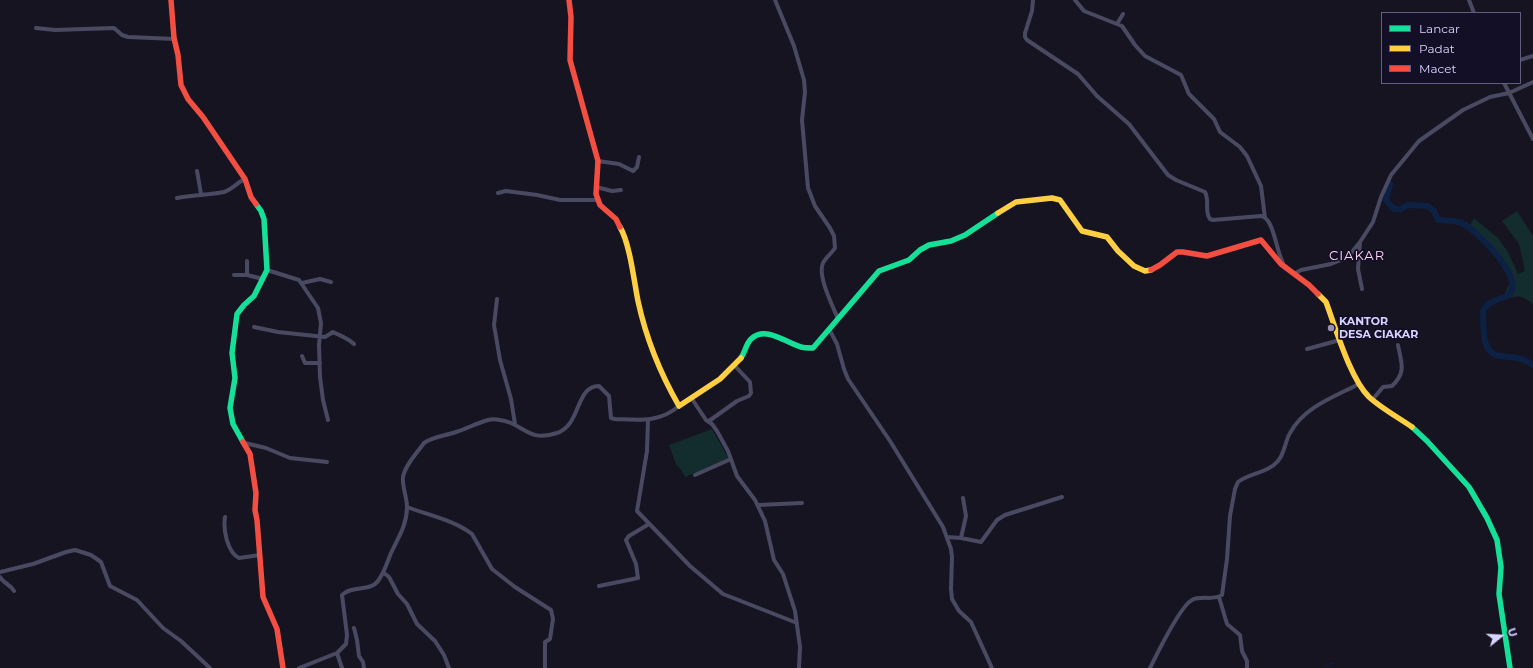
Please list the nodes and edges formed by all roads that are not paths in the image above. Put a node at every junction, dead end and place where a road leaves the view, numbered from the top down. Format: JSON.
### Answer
{"nodes":[{"id":1,"x":171,"y":0,"type":"edge"},
{"id":2,"x":569,"y":0,"type":"edge"},
{"id":3,"x":775,"y":0,"type":"edge"},
{"id":4,"x":1033,"y":0,"type":"edge"},
{"id":5,"x":1075,"y":0,"type":"edge"},
{"id":6,"x":1469,"y":0,"type":"edge"},
{"id":7,"x":1474,"y":12,"type":"edge"},
{"id":8,"x":1123,"y":14,"type":"dead end"},
{"id":9,"x":1117,"y":24,"type":"junction"},
{"id":10,"x":36,"y":28,"type":"dead end"},
{"id":11,"x":175,"y":39,"type":"junction"},
{"id":12,"x":1533,"y":56,"type":"edge"},
{"id":13,"x":1521,"y":60,"type":"edge"},
{"id":14,"x":1533,"y":82,"type":"edge"},
{"id":15,"x":1504,"y":84,"type":"edge"},
{"id":16,"x":1509,"y":93,"type":"junction"},
{"id":17,"x":1533,"y":139,"type":"edge"},
{"id":18,"x":639,"y":157,"type":"dead end"},
{"id":19,"x":598,"y":161,"type":"junction"},
{"id":20,"x":197,"y":171,"type":"dead end"},
{"id":21,"x":245,"y":179,"type":"junction"},
{"id":22,"x":596,"y":187,"type":"junction"},
{"id":23,"x":621,"y":190,"type":"dead end"},
{"id":24,"x":498,"y":193,"type":"dead end"},
{"id":25,"x":201,"y":194,"type":"junction"},
{"id":26,"x":177,"y":198,"type":"dead end"},
{"id":27,"x":598,"y":200,"type":"junction"},
{"id":28,"x":1265,"y":219,"type":"junction"},
{"id":29,"x":1360,"y":242,"type":"junction"},
{"id":30,"x":247,"y":261,"type":"dead end"},
{"id":31,"x":1285,"y":267,"type":"junction"},
{"id":32,"x":267,"y":270,"type":"junction"},
{"id":33,"x":234,"y":274,"type":"dead end"},
{"id":34,"x":1294,"y":274,"type":"junction"},
{"id":35,"x":247,"y":275,"type":"junction"},
{"id":36,"x":263,"y":279,"type":"junction"},
{"id":37,"x":331,"y":282,"type":"dead end"},
{"id":38,"x":302,"y":283,"type":"junction"},
{"id":39,"x":1362,"y":289,"type":"dead end"},
{"id":40,"x":497,"y":299,"type":"dead end"},
{"id":41,"x":838,"y":319,"type":"junction"},
{"id":42,"x":254,"y":327,"type":"dead end"},
{"id":43,"x":829,"y":329,"type":"junction"},
{"id":44,"x":320,"y":335,"type":"junction"},
{"id":45,"x":1340,"y":340,"type":"junction"},
{"id":46,"x":354,"y":344,"type":"dead end"},
{"id":47,"x":1398,"y":345,"type":"dead end"},
{"id":48,"x":1307,"y":350,"type":"dead end"},
{"id":49,"x":302,"y":356,"type":"dead end"},
{"id":50,"x":320,"y":363,"type":"junction"},
{"id":51,"x":734,"y":365,"type":"junction"},
{"id":52,"x":1359,"y":384,"type":"junction"},
{"id":53,"x":692,"y":399,"type":"junction"},
{"id":54,"x":1374,"y":400,"type":"junction"},
{"id":55,"x":679,"y":406,"type":"junction"},
{"id":56,"x":328,"y":420,"type":"dead end"},
{"id":57,"x":648,"y":420,"type":"junction"},
{"id":58,"x":709,"y":421,"type":"junction"},
{"id":59,"x":515,"y":424,"type":"junction"},
{"id":60,"x":245,"y":443,"type":"junction"},
{"id":61,"x":731,"y":459,"type":"junction"},
{"id":62,"x":327,"y":462,"type":"dead end"},
{"id":63,"x":695,"y":474,"type":"dead end"},
{"id":64,"x":1062,"y":497,"type":"dead end"},
{"id":65,"x":963,"y":498,"type":"dead end"},
{"id":66,"x":802,"y":503,"type":"dead end"},
{"id":67,"x":758,"y":505,"type":"junction"},
{"id":68,"x":407,"y":508,"type":"junction"},
{"id":69,"x":224,"y":517,"type":"dead end"},
{"id":70,"x":649,"y":524,"type":"junction"},
{"id":71,"x":947,"y":537,"type":"junction"},
{"id":72,"x":961,"y":538,"type":"junction"},
{"id":73,"x":260,"y":555,"type":"junction"},
{"id":74,"x":0,"y":572,"type":"edge"},
{"id":75,"x":384,"y":573,"type":"junction"},
{"id":76,"x":0,"y":576,"type":"edge"},
{"id":77,"x":599,"y":586,"type":"dead end"},
{"id":78,"x":14,"y":591,"type":"dead end"},
{"id":79,"x":1220,"y":597,"type":"junction"},
{"id":80,"x":797,"y":623,"type":"junction"},
{"id":81,"x":354,"y":628,"type":"dead end"},
{"id":82,"x":337,"y":653,"type":"junction"},
{"id":83,"x":210,"y":668,"type":"edge"},
{"id":84,"x":283,"y":668,"type":"edge"},
{"id":85,"x":299,"y":668,"type":"edge"},
{"id":86,"x":342,"y":668,"type":"edge"},
{"id":87,"x":364,"y":668,"type":"edge"},
{"id":88,"x":449,"y":668,"type":"edge"},
{"id":89,"x":545,"y":668,"type":"edge"},
{"id":90,"x":799,"y":668,"type":"edge"},
{"id":91,"x":992,"y":668,"type":"edge"},
{"id":92,"x":1150,"y":668,"type":"edge"},
{"id":93,"x":1247,"y":668,"type":"edge"},
{"id":94,"x":1510,"y":668,"type":"edge"}],
"edges":[{"from":1,"to":11,"type":"street"},
{"from":2,"to":19,"type":"street"},
{"from":3,"to":41,"type":"street"},
{"from":4,"to":28,"type":"street"},
{"from":5,"to":9,"type":"street"},
{"from":6,"to":7,"type":"street"},
{"from":8,"to":9,"type":"street"},
{"from":9,"to":28,"type":"street"},
{"from":10,"to":11,"type":"street"},
{"from":11,"to":21,"type":"street"},
{"from":12,"to":13,"type":"street"},
{"from":14,"to":16,"type":"street"},
{"from":15,"to":16,"type":"street"},
{"from":16,"to":17,"type":"street"},
{"from":16,"to":29,"type":"street"},
{"from":18,"to":19,"type":"street"},
{"from":19,"to":22,"type":"street"},
{"from":20,"to":25,"type":"street"},
{"from":21,"to":25,"type":"street"},
{"from":21,"to":32,"type":"street"},
{"from":22,"to":23,"type":"street"},
{"from":22,"to":27,"type":"street"},
{"from":24,"to":27,"type":"street"},
{"from":25,"to":26,"type":"street"},
{"from":27,"to":55,"type":"street"},
{"from":28,"to":31,"type":"street"},
{"from":29,"to":34,"type":"street"},
{"from":29,"to":39,"type":"street"},
{"from":30,"to":35,"type":"street"},
{"from":31,"to":34,"type":"street"},
{"from":31,"to":41,"type":"street"},
{"from":32,"to":36,"type":"street"},
{"from":32,"to":38,"type":"street"},
{"from":33,"to":35,"type":"street"},
{"from":34,"to":45,"type":"street"},
{"from":35,"to":36,"type":"street"},
{"from":36,"to":60,"type":"street"},
{"from":37,"to":38,"type":"street"},
{"from":38,"to":44,"type":"street"},
{"from":40,"to":59,"type":"street"},
{"from":41,"to":43,"type":"street"},
{"from":42,"to":44,"type":"street"},
{"from":43,"to":51,"type":"street"},
{"from":43,"to":71,"type":"street"},
{"from":44,"to":46,"type":"street"},
{"from":44,"to":50,"type":"street"},
{"from":45,"to":48,"type":"street"},
{"from":45,"to":52,"type":"street"},
{"from":47,"to":54,"type":"street"},
{"from":49,"to":50,"type":"street"},
{"from":50,"to":56,"type":"street"},
{"from":51,"to":53,"type":"street"},
{"from":51,"to":58,"type":"street"},
{"from":52,"to":54,"type":"street"},
{"from":52,"to":79,"type":"street"},
{"from":53,"to":55,"type":"street"},
{"from":53,"to":58,"type":"street"},
{"from":54,"to":94,"type":"street"},
{"from":55,"to":57,"type":"street"},
{"from":57,"to":59,"type":"street"},
{"from":57,"to":70,"type":"street"},
{"from":58,"to":61,"type":"street"},
{"from":59,"to":68,"type":"street"},
{"from":60,"to":62,"type":"street"},
{"from":60,"to":73,"type":"street"},
{"from":61,"to":63,"type":"street"},
{"from":61,"to":67,"type":"street"},
{"from":64,"to":72,"type":"street"},
{"from":65,"to":72,"type":"street"},
{"from":66,"to":67,"type":"street"},
{"from":67,"to":80,"type":"street"},
{"from":68,"to":75,"type":"street"},
{"from":68,"to":89,"type":"street"},
{"from":69,"to":73,"type":"street"},
{"from":70,"to":77,"type":"street"},
{"from":70,"to":80,"type":"street"},
{"from":71,"to":72,"type":"street"},
{"from":71,"to":91,"type":"street"},
{"from":73,"to":84,"type":"street"},
{"from":74,"to":83,"type":"street"},
{"from":75,"to":82,"type":"street"},
{"from":75,"to":88,"type":"street"},
{"from":76,"to":78,"type":"street"},
{"from":79,"to":92,"type":"street"},
{"from":79,"to":93,"type":"street"},
{"from":80,"to":90,"type":"street"},
{"from":81,"to":87,"type":"street"},
{"from":82,"to":85,"type":"street"},
{"from":82,"to":86,"type":"street"}]}
